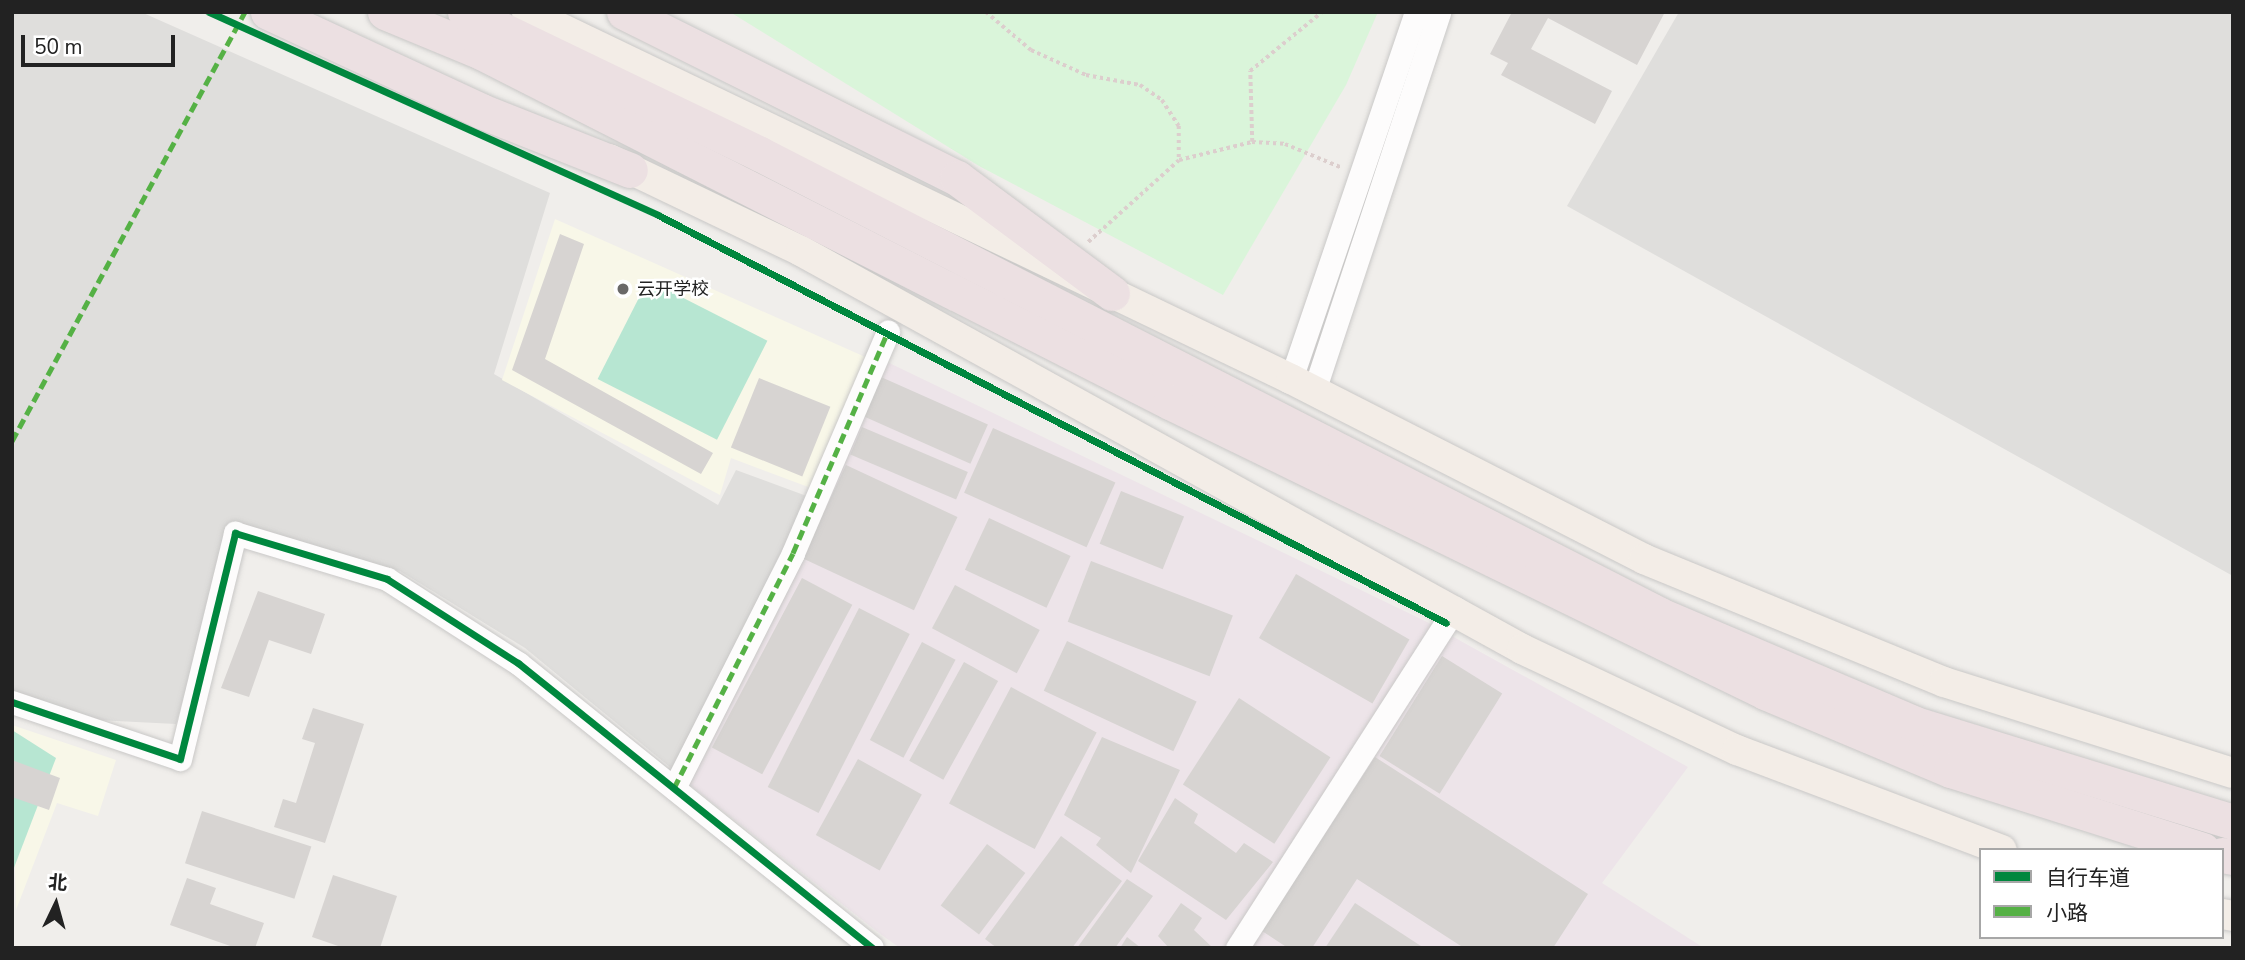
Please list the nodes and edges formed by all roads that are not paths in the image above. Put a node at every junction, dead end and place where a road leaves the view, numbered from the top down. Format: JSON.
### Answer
{"nodes":[{"id":1,"x":268,"y":12,"type":"edge"},
{"id":2,"x":295,"y":12,"type":"edge"},
{"id":3,"x":385,"y":12,"type":"edge"},
{"id":4,"x":465,"y":12,"type":"edge"},
{"id":5,"x":527,"y":12,"type":"edge"},
{"id":6,"x":624,"y":12,"type":"edge"},
{"id":7,"x":1416,"y":12,"type":"edge"},
{"id":8,"x":1440,"y":12,"type":"edge"},
{"id":9,"x":630,"y":170,"type":"junction"},
{"id":10,"x":1112,"y":293,"type":"junction"},
{"id":11,"x":888,"y":331,"type":"dead end"},
{"id":12,"x":1302,"y":385,"type":"junction"},
{"id":13,"x":1455,"y":608,"type":"junction"},
{"id":14,"x":12,"y":702,"type":"edge"},
{"id":15,"x":2233,"y":773,"type":"edge"},
{"id":16,"x":674,"y":788,"type":"junction"},
{"id":17,"x":2091,"y":800,"type":"junction"},
{"id":18,"x":2233,"y":822,"type":"edge"},
{"id":19,"x":1997,"y":848,"type":"edge"},
{"id":20,"x":2199,"y":848,"type":"edge"},
{"id":21,"x":872,"y":948,"type":"edge"},
{"id":22,"x":1237,"y":948,"type":"edge"}],
"edges":[{"from":1,"to":9,"type":"highway"},
{"from":2,"to":9,"type":"main road"},
{"from":3,"to":17,"type":"highway"},
{"from":4,"to":17,"type":"highway"},
{"from":5,"to":10,"type":"main road"},
{"from":6,"to":10,"type":"highway"},
{"from":7,"to":12,"type":"street"},
{"from":8,"to":12,"type":"street"},
{"from":9,"to":13,"type":"main road"},
{"from":10,"to":12,"type":"main road"},
{"from":11,"to":16,"type":"street"},
{"from":12,"to":15,"type":"main road"},
{"from":13,"to":19,"type":"main road"},
{"from":13,"to":22,"type":"street"},
{"from":14,"to":16,"type":"street"},
{"from":16,"to":21,"type":"street"},
{"from":17,"to":18,"type":"highway"},
{"from":17,"to":20,"type":"highway"}]}
